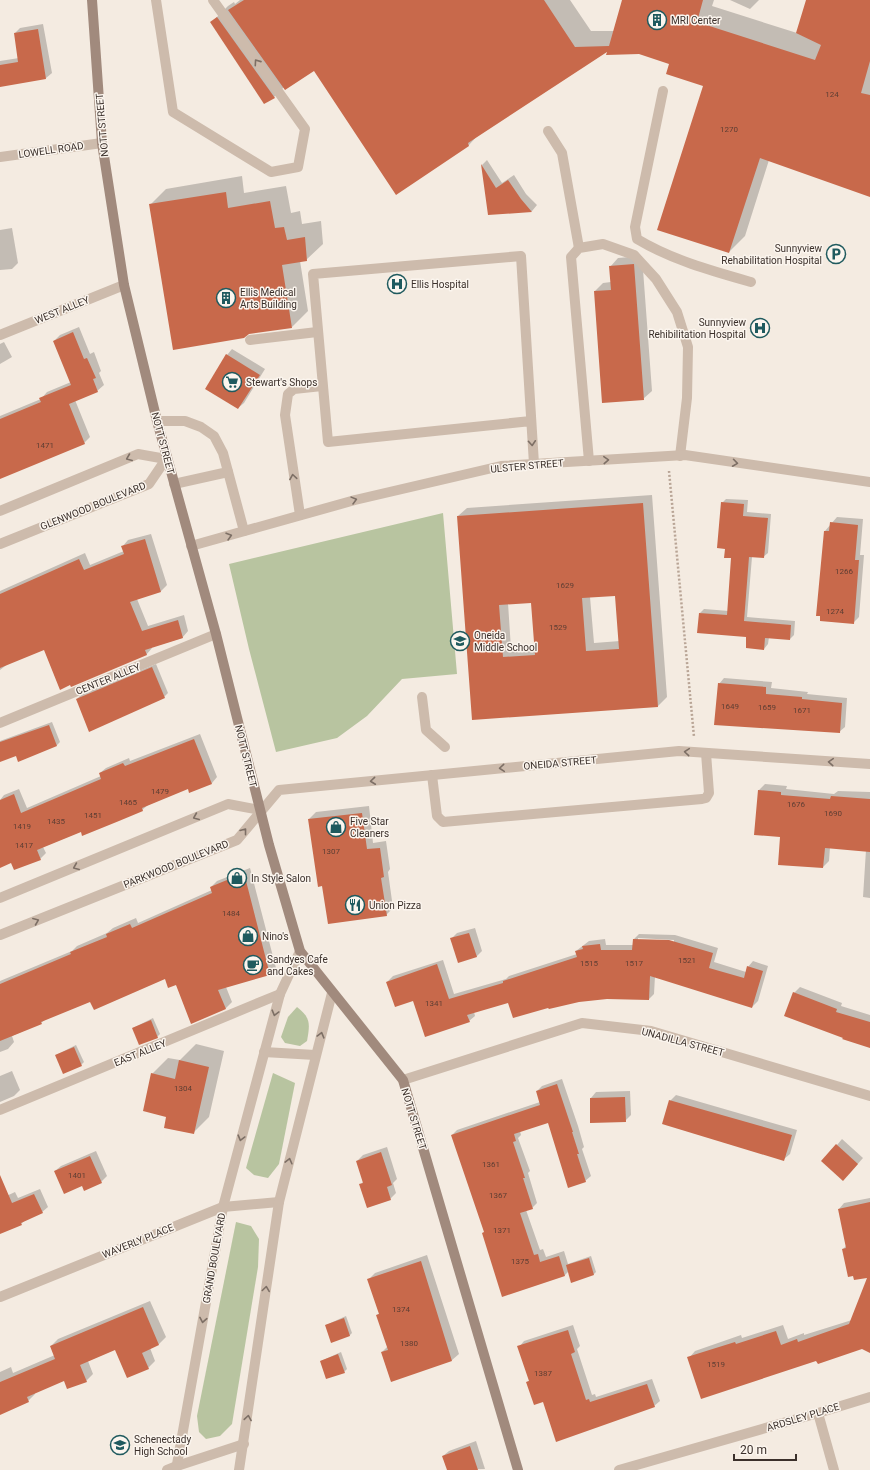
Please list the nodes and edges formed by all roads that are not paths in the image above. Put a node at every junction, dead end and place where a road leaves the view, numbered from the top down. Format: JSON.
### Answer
{"nodes":[{"id":1,"x":92,"y":0,"type":"edge"},
{"id":2,"x":156,"y":0,"type":"edge"},
{"id":3,"x":213,"y":0,"type":"edge"},
{"id":4,"x":663,"y":91,"type":"dead end"},
{"id":5,"x":548,"y":131,"type":"dead end"},
{"id":6,"x":102,"y":143,"type":"junction"},
{"id":7,"x":0,"y":157,"type":"edge"},
{"id":8,"x":579,"y":248,"type":"junction"},
{"id":9,"x":751,"y":282,"type":"dead end"},
{"id":10,"x":124,"y":285,"type":"junction"},
{"id":11,"x":317,"y":332,"type":"junction"},
{"id":12,"x":0,"y":335,"type":"edge"},
{"id":13,"x":250,"y":340,"type":"dead end"},
{"id":14,"x":322,"y":386,"type":"junction"},
{"id":15,"x":531,"y":421,"type":"junction"},
{"id":16,"x":157,"y":422,"type":"junction"},
{"id":17,"x":680,"y":456,"type":"junction"},
{"id":18,"x":166,"y":459,"type":"junction"},
{"id":19,"x":589,"y":461,"type":"junction"},
{"id":20,"x":534,"y":464,"type":"junction"},
{"id":21,"x":228,"y":472,"type":"junction"},
{"id":22,"x":870,"y":482,"type":"edge"},
{"id":23,"x":174,"y":484,"type":"junction"},
{"id":24,"x":0,"y":511,"type":"edge"},
{"id":25,"x":300,"y":516,"type":"junction"},
{"id":26,"x":244,"y":531,"type":"junction"},
{"id":27,"x":0,"y":544,"type":"edge"},
{"id":28,"x":191,"y":546,"type":"junction"},
{"id":29,"x":216,"y":634,"type":"junction"},
{"id":30,"x":422,"y":697,"type":"dead end"},
{"id":31,"x":0,"y":723,"type":"edge"},
{"id":32,"x":445,"y":747,"type":"dead end"},
{"id":33,"x":701,"y":753,"type":"junction"},
{"id":34,"x":870,"y":764,"type":"edge"},
{"id":35,"x":432,"y":775,"type":"junction"},
{"id":36,"x":260,"y":810,"type":"junction"},
{"id":37,"x":0,"y":898,"type":"edge"},
{"id":38,"x":0,"y":935,"type":"edge"},
{"id":39,"x":300,"y":951,"type":"junction"},
{"id":40,"x":332,"y":993,"type":"junction"},
{"id":41,"x":280,"y":994,"type":"junction"},
{"id":42,"x":264,"y":1052,"type":"junction"},
{"id":43,"x":315,"y":1056,"type":"junction"},
{"id":44,"x":402,"y":1080,"type":"junction"},
{"id":45,"x":870,"y":1096,"type":"edge"},
{"id":46,"x":0,"y":1110,"type":"edge"},
{"id":47,"x":279,"y":1202,"type":"junction"},
{"id":48,"x":223,"y":1207,"type":"junction"},
{"id":49,"x":0,"y":1297,"type":"edge"},
{"id":50,"x":870,"y":1397,"type":"edge"},
{"id":51,"x":818,"y":1413,"type":"junction"},
{"id":52,"x":244,"y":1444,"type":"junction"},
{"id":53,"x":177,"y":1468,"type":"edge"},
{"id":54,"x":167,"y":1470,"type":"edge"},
{"id":55,"x":240,"y":1470,"type":"edge"},
{"id":56,"x":518,"y":1470,"type":"edge"},
{"id":57,"x":619,"y":1470,"type":"edge"},
{"id":58,"x":834,"y":1470,"type":"edge"}],
"edges":[{"from":1,"to":6,"type":"main road","name":"NOTT STREET"},
{"from":2,"to":3,"type":"street","one_way":true},
{"from":4,"to":9,"type":"street"},
{"from":5,"to":8,"type":"street"},
{"from":6,"to":7,"type":"street","name":"LOWELL ROAD"},
{"from":6,"to":10,"type":"main road","name":"NOTT STREET"},
{"from":8,"to":17,"type":"street"},
{"from":8,"to":19,"type":"street"},
{"from":10,"to":12,"type":"street","name":"WEST ALLEY"},
{"from":10,"to":16,"type":"main road","name":"NOTT STREET"},
{"from":11,"to":13,"type":"street"},
{"from":11,"to":14,"type":"street"},
{"from":11,"to":15,"type":"street"},
{"from":14,"to":15,"type":"street"},
{"from":25,"to":14,"type":"street","one_way":true},
{"from":15,"to":20,"type":"street","one_way":true},
{"from":16,"to":18,"type":"main road","name":"NOTT STREET"},
{"from":16,"to":21,"type":"street"},
{"from":19,"to":17,"type":"street","name":"ULSTER STREET","one_way":true},
{"from":17,"to":22,"type":"street","name":"ULSTER STREET","one_way":true},
{"from":18,"to":23,"type":"main road","name":"NOTT STREET"},
{"from":18,"to":24,"type":"street","one_way":true},
{"from":18,"to":27,"type":"street","name":"GLENWOOD BOULEVARD"},
{"from":19,"to":20,"type":"street","name":"ULSTER STREET"},
{"from":25,"to":20,"type":"street","name":"ULSTER STREET","one_way":true},
{"from":21,"to":23,"type":"street"},
{"from":21,"to":26,"type":"street"},
{"from":23,"to":28,"type":"main road","name":"NOTT STREET"},
{"from":25,"to":26,"type":"street","name":"ULSTER STREET"},
{"from":28,"to":26,"type":"street","name":"ULSTER STREET","one_way":true},
{"from":28,"to":29,"type":"main road","name":"NOTT STREET"},
{"from":29,"to":31,"type":"street","name":"CENTER ALLEY"},
{"from":29,"to":36,"type":"main road","name":"NOTT STREET"},
{"from":30,"to":32,"type":"street"},
{"from":34,"to":33,"type":"street","name":"ONEIDA STREET","one_way":true},
{"from":33,"to":35,"type":"street","name":"ONEIDA STREET","one_way":true},
{"from":33,"to":35,"type":"street"},
{"from":35,"to":36,"type":"street","name":"ONEIDA STREET","one_way":true},
{"from":36,"to":37,"type":"street","one_way":true},
{"from":38,"to":36,"type":"street","name":"PARKWOOD BOULEVARD","one_way":true},
{"from":36,"to":39,"type":"main road","name":"NOTT STREET"},
{"from":39,"to":40,"type":"main road","name":"NOTT STREET"},
{"from":39,"to":41,"type":"street","name":"GRAND BOULEVARD"},
{"from":43,"to":40,"type":"street","one_way":true},
{"from":40,"to":44,"type":"main road","name":"NOTT STREET"},
{"from":41,"to":42,"type":"street","name":"GRAND BOULEVARD","one_way":true},
{"from":41,"to":46,"type":"street","name":"EAST ALLEY"},
{"from":42,"to":43,"type":"street"},
{"from":42,"to":48,"type":"street","name":"GRAND BOULEVARD","one_way":true},
{"from":47,"to":43,"type":"street","one_way":true},
{"from":44,"to":45,"type":"street","name":"UNADILLA STREET"},
{"from":44,"to":56,"type":"main road","name":"NOTT STREET"},
{"from":47,"to":48,"type":"street","name":"WAVERLY PLACE"},
{"from":52,"to":47,"type":"street","one_way":true},
{"from":48,"to":49,"type":"street","name":"WAVERLY PLACE"},
{"from":48,"to":53,"type":"street","name":"GRAND BOULEVARD","one_way":true},
{"from":50,"to":51,"type":"street","name":"ARDSLEY PLACE"},
{"from":51,"to":57,"type":"street","name":"ARDSLEY PLACE"},
{"from":51,"to":58,"type":"street"},
{"from":52,"to":53,"type":"street"},
{"from":52,"to":55,"type":"street"},
{"from":53,"to":54,"type":"street"}]}
